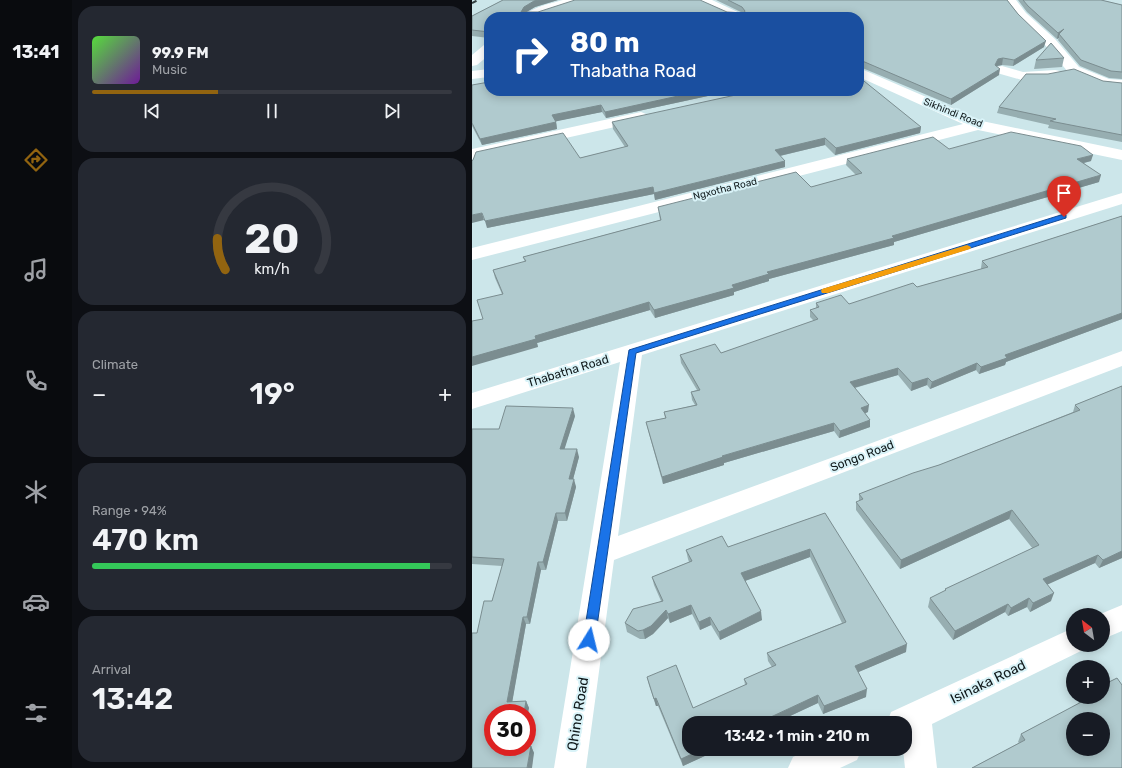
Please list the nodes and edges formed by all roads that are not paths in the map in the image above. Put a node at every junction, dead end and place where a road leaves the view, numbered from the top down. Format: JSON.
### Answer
{"nodes":[{"id":1,"x":576,"y":0,"type":"edge"},
{"id":2,"x":702,"y":0,"type":"edge"},
{"id":3,"x":1010,"y":0,"type":"edge"},
{"id":4,"x":540,"y":12,"type":"edge"},
{"id":5,"x":727,"y":12,"type":"edge"},
{"id":6,"x":484,"y":52,"type":"edge"},
{"id":7,"x":472,"y":62,"type":"edge"},
{"id":8,"x":1002,"y":70,"type":"dead end"},
{"id":9,"x":1074,"y":70,"type":"junction"},
{"id":10,"x":484,"y":74,"type":"edge"},
{"id":11,"x":864,"y":74,"type":"edge"},
{"id":12,"x":472,"y":75,"type":"edge"},
{"id":13,"x":1122,"y":84,"type":"edge"},
{"id":14,"x":657,"y":113,"type":"edge"},
{"id":15,"x":978,"y":125,"type":"junction"},
{"id":16,"x":472,"y":154,"type":"edge"},
{"id":17,"x":1122,"y":155,"type":"edge"},
{"id":18,"x":1122,"y":198,"type":"edge"},
{"id":19,"x":472,"y":254,"type":"edge"},
{"id":20,"x":632,"y":352,"type":"junction"},
{"id":21,"x":1122,"y":358,"type":"edge"},
{"id":22,"x":472,"y":401,"type":"edge"},
{"id":23,"x":602,"y":553,"type":"junction"},
{"id":24,"x":1122,"y":617,"type":"edge"},
{"id":25,"x":1110,"y":623,"type":"edge"},
{"id":26,"x":1066,"y":644,"type":"edge"},
{"id":27,"x":912,"y":719,"type":"edge"},
{"id":28,"x":912,"y":733,"type":"edge"},
{"id":29,"x":831,"y":756,"type":"edge"},
{"id":30,"x":570,"y":768,"type":"edge"},
{"id":31,"x":804,"y":768,"type":"edge"},
{"id":32,"x":920,"y":768,"type":"edge"}],
"edges":[{"from":1,"to":4,"type":"street"},
{"from":2,"to":5,"type":"street"},
{"from":3,"to":9,"type":"street"},
{"from":6,"to":7,"type":"street"},
{"from":8,"to":9,"type":"street"},
{"from":9,"to":13,"type":"street"},
{"from":10,"to":12,"type":"street"},
{"from":11,"to":15,"type":"street","name":"Sikhindi Road"},
{"from":14,"to":16,"type":"street"},
{"from":15,"to":17,"type":"street","name":"Sikhindi Road"},
{"from":15,"to":19,"type":"street","name":"Ngxotha Road"},
{"from":18,"to":20,"type":"street","name":"Thabatha Road"},
{"from":20,"to":22,"type":"street","name":"Thabatha Road"},
{"from":20,"to":23,"type":"street","name":"Qhino Road"},
{"from":21,"to":23,"type":"street","name":"Songo Road"},
{"from":23,"to":30,"type":"street","name":"Qhino Road"},
{"from":24,"to":25,"type":"street"},
{"from":26,"to":27,"type":"street","name":"Isinaka Road"},
{"from":28,"to":32,"type":"street"},
{"from":29,"to":31,"type":"street"}]}
